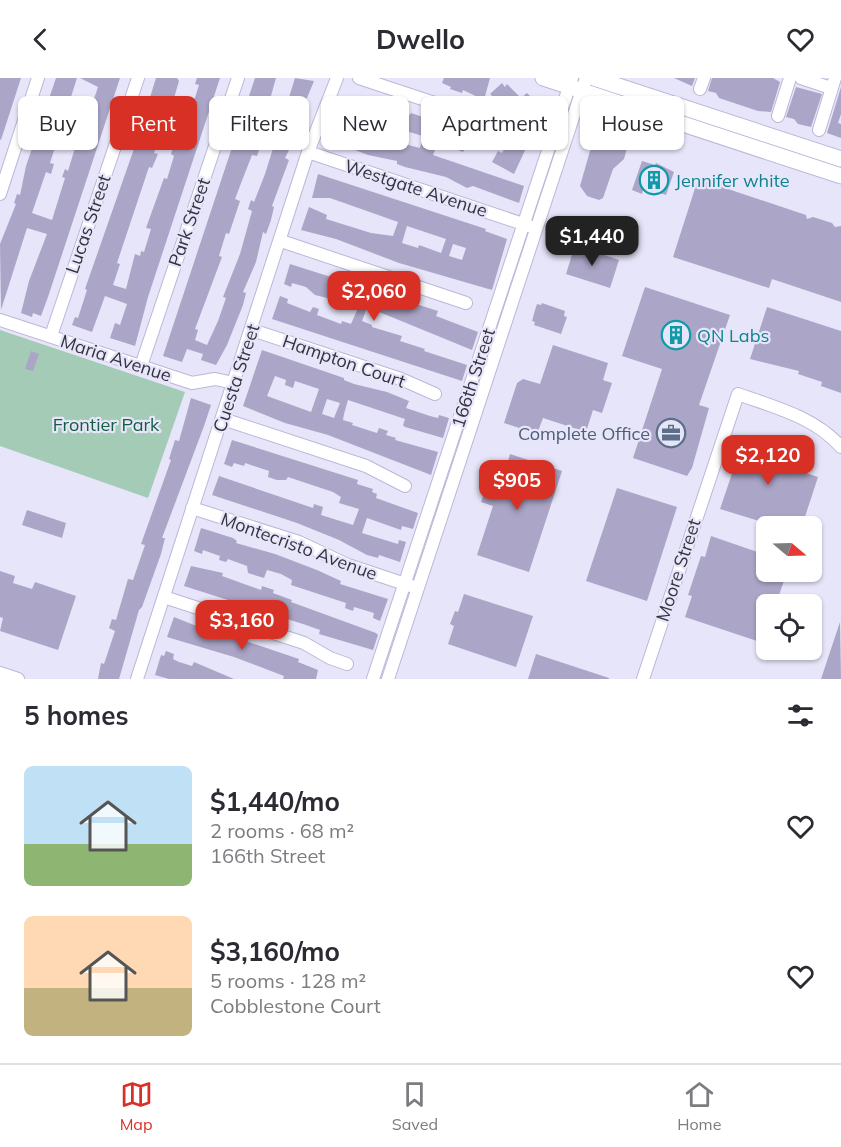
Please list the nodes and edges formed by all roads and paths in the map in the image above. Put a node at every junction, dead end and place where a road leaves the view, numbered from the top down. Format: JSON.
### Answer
{"nodes":[{"id":1,"x":38,"y":78,"type":"edge"},
{"id":2,"x":138,"y":78,"type":"edge"},
{"id":3,"x":238,"y":78,"type":"edge"},
{"id":4,"x":337,"y":78,"type":"edge"},
{"id":5,"x":359,"y":78,"type":"edge"},
{"id":6,"x":543,"y":78,"type":"edge"},
{"id":7,"x":594,"y":78,"type":"edge"},
{"id":8,"x":790,"y":78,"type":"edge"},
{"id":9,"x":801,"y":78,"type":"edge"},
{"id":10,"x":577,"y":83,"type":"edge"},
{"id":11,"x":833,"y":83,"type":"edge"},
{"id":12,"x":421,"y":98,"type":"edge"},
{"id":13,"x":778,"y":116,"type":"dead end"},
{"id":14,"x":819,"y":130,"type":"dead end"},
{"id":15,"x":308,"y":152,"type":"junction"},
{"id":16,"x":841,"y":159,"type":"edge"},
{"id":17,"x":841,"y":176,"type":"edge"},
{"id":18,"x":0,"y":194,"type":"edge"},
{"id":19,"x":524,"y":224,"type":"junction"},
{"id":20,"x":536,"y":228,"type":"junction"},
{"id":21,"x":281,"y":241,"type":"junction"},
{"id":22,"x":466,"y":303,"type":"dead end"},
{"id":23,"x":0,"y":320,"type":"edge"},
{"id":24,"x":252,"y":330,"type":"junction"},
{"id":25,"x":51,"y":336,"type":"junction"},
{"id":26,"x":141,"y":366,"type":"junction"},
{"id":27,"x":234,"y":383,"type":"junction"},
{"id":28,"x":435,"y":394,"type":"dead end"},
{"id":29,"x":223,"y":419,"type":"junction"},
{"id":30,"x":841,"y":447,"type":"edge"},
{"id":31,"x":405,"y":486,"type":"dead end"},
{"id":32,"x":192,"y":508,"type":"junction"},
{"id":33,"x":405,"y":584,"type":"junction"},
{"id":34,"x":418,"y":588,"type":"junction"},
{"id":35,"x":164,"y":597,"type":"junction"},
{"id":36,"x":347,"y":664,"type":"dead end"},
{"id":37,"x":0,"y":673,"type":"edge"},
{"id":38,"x":18,"y":679,"type":"edge"},
{"id":39,"x":137,"y":679,"type":"edge"},
{"id":40,"x":374,"y":679,"type":"edge"},
{"id":41,"x":388,"y":679,"type":"edge"},
{"id":42,"x":643,"y":679,"type":"edge"}],
"edges":[{"from":1,"to":18,"type":"street"},
{"from":2,"to":25,"type":"street","name":"Lucas Street"},
{"from":3,"to":26,"type":"street","name":"Park Street"},
{"from":4,"to":15,"type":"street","name":"Cuesta Street"},
{"from":5,"to":12,"type":"street"},
{"from":6,"to":10,"type":"main road"},
{"from":7,"to":16,"type":"main road"},
{"from":8,"to":13,"type":"street"},
{"from":9,"to":11,"type":"street"},
{"from":10,"to":17,"type":"main road"},
{"from":10,"to":19,"type":"street","name":"166th Street"},
{"from":10,"to":20,"type":"street","name":"166th Street"},
{"from":11,"to":14,"type":"street"},
{"from":15,"to":19,"type":"street","name":"Westgate Avenue"},
{"from":15,"to":21,"type":"street","name":"Cuesta Street"},
{"from":19,"to":20,"type":"street","name":"Westgate Avenue"},
{"from":19,"to":33,"type":"street","name":"166th Street"},
{"from":20,"to":34,"type":"street","name":"166th Street"},
{"from":21,"to":22,"type":"street"},
{"from":21,"to":24,"type":"street","name":"Cuesta Street"},
{"from":23,"to":25,"type":"street","name":"Maria Avenue"},
{"from":24,"to":27,"type":"street","name":"Cuesta Street"},
{"from":24,"to":28,"type":"street","name":"Hampton Court"},
{"from":25,"to":26,"type":"street","name":"Maria Avenue"},
{"from":26,"to":27,"type":"street","name":"Maria Avenue"},
{"from":27,"to":29,"type":"street","name":"Cuesta Street"},
{"from":29,"to":31,"type":"street"},
{"from":29,"to":32,"type":"street","name":"Cuesta Street"},
{"from":30,"to":42,"type":"street","name":"Moore Street"},
{"from":32,"to":33,"type":"street","name":"Montecristo Avenue"},
{"from":32,"to":35,"type":"street","name":"Cuesta Street"},
{"from":33,"to":34,"type":"street","name":"Montecristo Avenue"},
{"from":33,"to":40,"type":"street","name":"166th Street"},
{"from":34,"to":41,"type":"street","name":"166th Street"},
{"from":35,"to":36,"type":"street"},
{"from":35,"to":39,"type":"street","name":"Cuesta Street"},
{"from":37,"to":38,"type":"street"}]}
